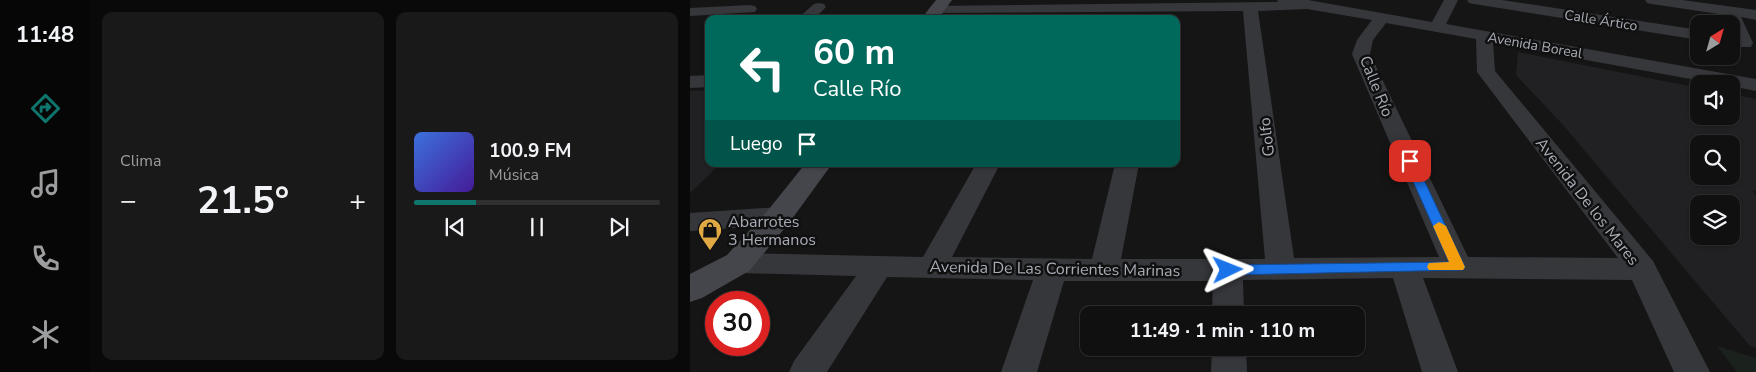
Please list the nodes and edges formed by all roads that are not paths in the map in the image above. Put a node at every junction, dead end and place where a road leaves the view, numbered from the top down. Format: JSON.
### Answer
{"nodes":[{"id":1,"x":1284,"y":0,"type":"edge"},
{"id":2,"x":1451,"y":0,"type":"edge"},
{"id":3,"x":1474,"y":0,"type":"edge"},
{"id":4,"x":1652,"y":0,"type":"edge"},
{"id":5,"x":1119,"y":3,"type":"edge"},
{"id":6,"x":1036,"y":4,"type":"edge"},
{"id":7,"x":1250,"y":6,"type":"junction"},
{"id":8,"x":1314,"y":6,"type":"junction"},
{"id":9,"x":820,"y":7,"type":"dead end"},
{"id":10,"x":750,"y":9,"type":"dead end"},
{"id":11,"x":936,"y":9,"type":"edge"},
{"id":12,"x":1731,"y":11,"type":"junction"},
{"id":13,"x":1162,"y":12,"type":"edge"},
{"id":14,"x":1070,"y":13,"type":"edge"},
{"id":15,"x":694,"y":14,"type":"edge"},
{"id":16,"x":810,"y":15,"type":"edge"},
{"id":17,"x":1756,"y":15,"type":"edge"},
{"id":18,"x":1382,"y":18,"type":"junction"},
{"id":19,"x":1436,"y":28,"type":"junction"},
{"id":20,"x":1690,"y":34,"type":"edge"},
{"id":21,"x":1484,"y":36,"type":"junction"},
{"id":22,"x":1744,"y":42,"type":"edge"},
{"id":23,"x":705,"y":80,"type":"edge"},
{"id":24,"x":690,"y":82,"type":"edge"},
{"id":25,"x":1756,"y":85,"type":"edge"},
{"id":26,"x":817,"y":167,"type":"edge"},
{"id":27,"x":986,"y":167,"type":"edge"},
{"id":28,"x":1127,"y":167,"type":"edge"},
{"id":29,"x":779,"y":216,"type":"junction"},
{"id":30,"x":690,"y":222,"type":"edge"},
{"id":31,"x":738,"y":263,"type":"junction"},
{"id":32,"x":879,"y":266,"type":"junction"},
{"id":33,"x":932,"y":267,"type":"junction"},
{"id":34,"x":1404,"y":267,"type":"junction"},
{"id":35,"x":1458,"y":267,"type":"junction"},
{"id":36,"x":1281,"y":268,"type":"junction"},
{"id":37,"x":1104,"y":269,"type":"junction"},
{"id":38,"x":1642,"y":269,"type":"junction"},
{"id":39,"x":1052,"y":270,"type":"junction"},
{"id":40,"x":1228,"y":270,"type":"junction"},
{"id":41,"x":690,"y":289,"type":"edge"},
{"id":42,"x":1228,"y":306,"type":"edge"},
{"id":43,"x":1229,"y":356,"type":"edge"},
{"id":44,"x":807,"y":372,"type":"edge"},
{"id":45,"x":1019,"y":372,"type":"edge"},
{"id":46,"x":1229,"y":372,"type":"edge"},
{"id":47,"x":1440,"y":372,"type":"edge"},
{"id":48,"x":1692,"y":372,"type":"edge"}],
"edges":[{"from":1,"to":8,"type":"street","name":"Avenida Boreal"},
{"from":2,"to":19,"type":"street"},
{"from":3,"to":20,"type":"street","name":"Calle Ártico"},
{"from":4,"to":12,"type":"street"},
{"from":5,"to":13,"type":"street","name":"Avenida Boreal"},
{"from":5,"to":14,"type":"street","name":"Avenida Boreal"},
{"from":6,"to":11,"type":"street","name":"Avenida Boreal"},
{"from":6,"to":14,"type":"street","name":"Avenida Boreal"},
{"from":7,"to":8,"type":"street","name":"Avenida Boreal"},
{"from":7,"to":13,"type":"street","name":"Avenida Boreal"},
{"from":7,"to":36,"type":"street","name":"Golfo"},
{"from":8,"to":18,"type":"street","name":"Avenida Boreal"},
{"from":9,"to":16,"type":"street"},
{"from":10,"to":15,"type":"street"},
{"from":12,"to":17,"type":"street"},
{"from":12,"to":22,"type":"street"},
{"from":18,"to":19,"type":"street","name":"Avenida Boreal"},
{"from":18,"to":35,"type":"street","name":"Calle Río"},
{"from":19,"to":21,"type":"street","name":"Avenida Boreal"},
{"from":21,"to":25,"type":"street","name":"Avenida Boreal"},
{"from":21,"to":38,"type":"street","name":"Avenida De los Mares"},
{"from":23,"to":24,"type":"street"},
{"from":26,"to":29,"type":"street"},
{"from":27,"to":33,"type":"street"},
{"from":28,"to":37,"type":"street"},
{"from":29,"to":30,"type":"street"},
{"from":29,"to":31,"type":"street"},
{"from":31,"to":32,"type":"street","name":"Avenida De Las Corrientes Marinas"},
{"from":31,"to":41,"type":"street"},
{"from":32,"to":33,"type":"street","name":"Avenida De Las Corrientes Marinas"},
{"from":32,"to":44,"type":"street"},
{"from":33,"to":39,"type":"street","name":"Avenida De Las Corrientes Marinas"},
{"from":34,"to":35,"type":"street","name":"Avenida De Las Corrientes Marinas"},
{"from":34,"to":36,"type":"street","name":"Avenida De Las Corrientes Marinas"},
{"from":34,"to":47,"type":"street"},
{"from":35,"to":38,"type":"street","name":"Avenida De Las Corrientes Marinas"},
{"from":36,"to":40,"type":"street","name":"Avenida De Las Corrientes Marinas"},
{"from":37,"to":39,"type":"street","name":"Avenida De Las Corrientes Marinas"},
{"from":37,"to":40,"type":"street","name":"Avenida De Las Corrientes Marinas"},
{"from":38,"to":48,"type":"street","name":"Avenida De los Mares"},
{"from":39,"to":45,"type":"street"},
{"from":40,"to":42,"type":"street"},
{"from":43,"to":46,"type":"street"}]}
